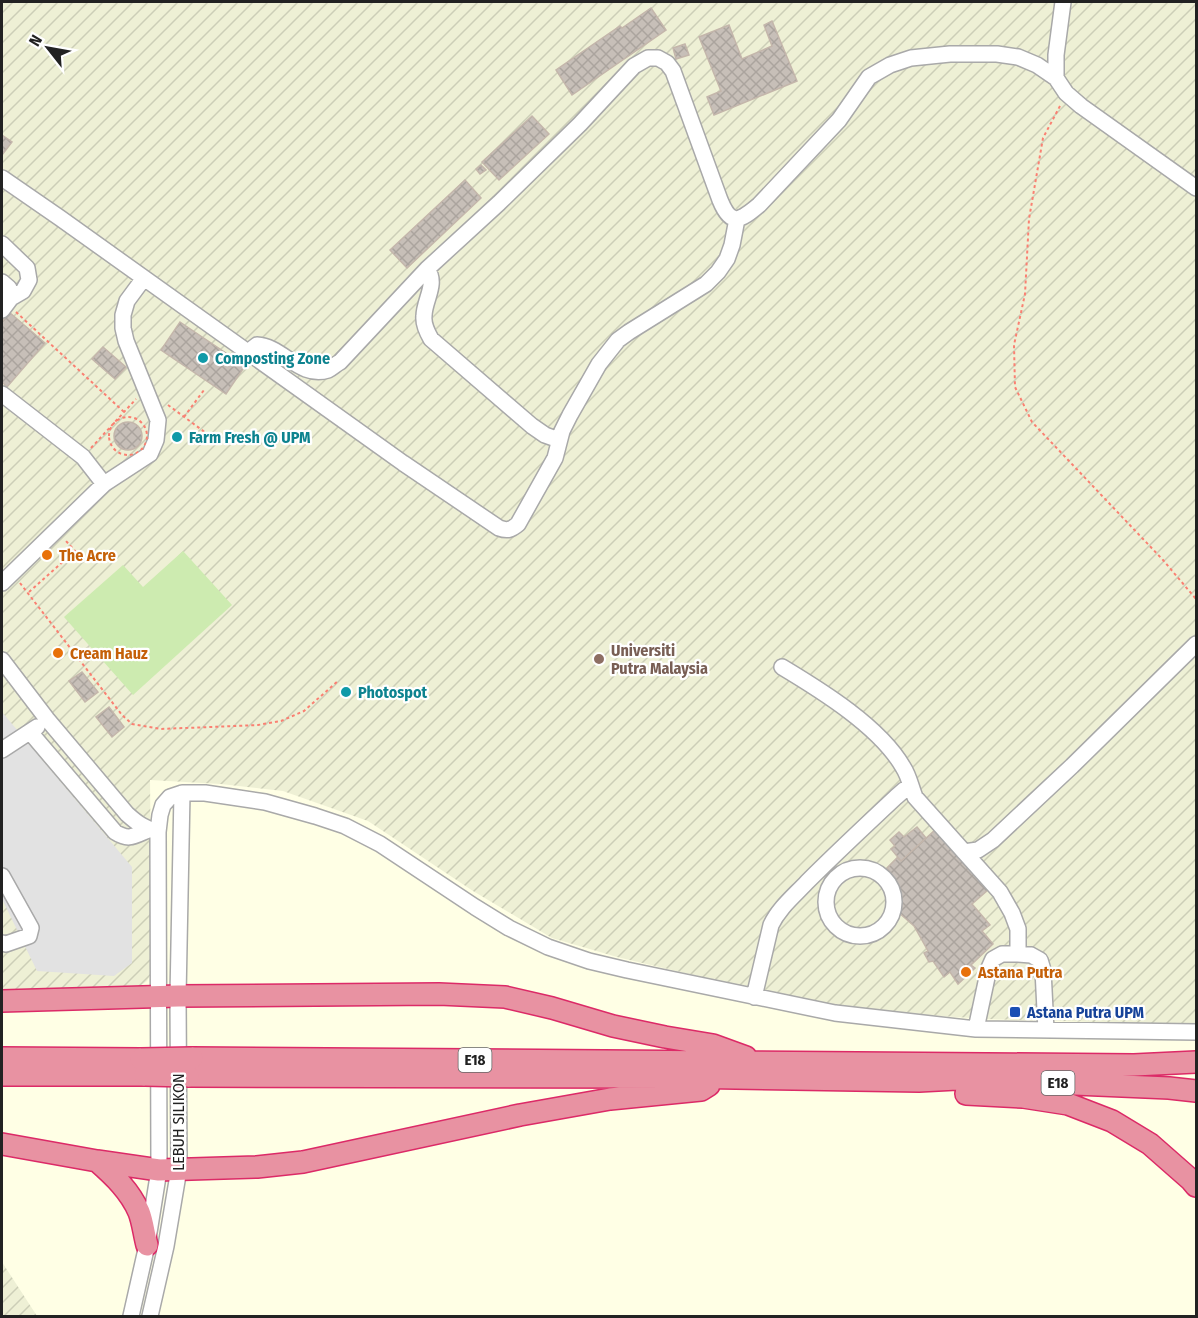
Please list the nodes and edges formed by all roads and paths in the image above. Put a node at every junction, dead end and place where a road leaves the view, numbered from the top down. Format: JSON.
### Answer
{"nodes":[{"id":1,"x":1063,"y":2,"type":"edge"},
{"id":2,"x":1056,"y":78,"type":"junction"},
{"id":3,"x":1066,"y":93,"type":"junction"},
{"id":4,"x":2,"y":178,"type":"edge"},
{"id":5,"x":1197,"y":188,"type":"edge"},
{"id":6,"x":737,"y":219,"type":"junction"},
{"id":7,"x":2,"y":244,"type":"edge"},
{"id":8,"x":427,"y":269,"type":"junction"},
{"id":9,"x":144,"y":278,"type":"junction"},
{"id":10,"x":2,"y":282,"type":"edge"},
{"id":11,"x":9,"y":301,"type":"edge"},
{"id":12,"x":248,"y":352,"type":"junction"},
{"id":13,"x":145,"y":389,"type":"junction"},
{"id":14,"x":204,"y":390,"type":"dead end"},
{"id":15,"x":2,"y":394,"type":"edge"},
{"id":16,"x":124,"y":412,"type":"junction"},
{"id":17,"x":184,"y":417,"type":"junction"},
{"id":18,"x":113,"y":424,"type":"junction"},
{"id":19,"x":206,"y":433,"type":"dead end"},
{"id":20,"x":559,"y":440,"type":"junction"},
{"id":21,"x":83,"y":457,"type":"junction"},
{"id":22,"x":104,"y":484,"type":"junction"},
{"id":23,"x":56,"y":530,"type":"junction"},
{"id":24,"x":7,"y":578,"type":"edge"},
{"id":25,"x":28,"y":592,"type":"junction"},
{"id":26,"x":1197,"y":599,"type":"edge"},
{"id":27,"x":1197,"y":644,"type":"edge"},
{"id":28,"x":2,"y":660,"type":"edge"},
{"id":29,"x":788,"y":671,"type":"dead end"},
{"id":30,"x":339,"y":680,"type":"dead end"},
{"id":31,"x":47,"y":720,"type":"junction"},
{"id":32,"x":30,"y":732,"type":"junction"},
{"id":33,"x":2,"y":750,"type":"edge"},
{"id":34,"x":911,"y":787,"type":"junction"},
{"id":35,"x":182,"y":793,"type":"junction"},
{"id":36,"x":153,"y":831,"type":"junction"},
{"id":37,"x":964,"y":852,"type":"junction"},
{"id":38,"x":825,"y":864,"type":"junction"},
{"id":39,"x":2,"y":876,"type":"edge"},
{"id":40,"x":837,"y":876,"type":"junction"},
{"id":41,"x":2,"y":943,"type":"edge"},
{"id":42,"x":1018,"y":954,"type":"junction"},
{"id":43,"x":168,"y":996,"type":"junction"},
{"id":44,"x":754,"y":997,"type":"junction"},
{"id":45,"x":2,"y":1001,"type":"edge"},
{"id":46,"x":976,"y":1029,"type":"junction"},
{"id":47,"x":1046,"y":1030,"type":"junction"},
{"id":48,"x":1197,"y":1032,"type":"edge"},
{"id":49,"x":2,"y":1058,"type":"edge"},
{"id":50,"x":758,"y":1062,"type":"junction"},
{"id":51,"x":1197,"y":1062,"type":"edge"},
{"id":52,"x":1134,"y":1065,"type":"junction"},
{"id":53,"x":143,"y":1067,"type":"junction"},
{"id":54,"x":190,"y":1067,"type":"junction"},
{"id":55,"x":1197,"y":1074,"type":"edge"},
{"id":56,"x":2,"y":1075,"type":"edge"},
{"id":57,"x":723,"y":1078,"type":"junction"},
{"id":58,"x":919,"y":1081,"type":"junction"},
{"id":59,"x":1197,"y":1091,"type":"edge"},
{"id":60,"x":2,"y":1144,"type":"edge"},
{"id":61,"x":97,"y":1161,"type":"junction"},
{"id":62,"x":169,"y":1169,"type":"junction"},
{"id":63,"x":1197,"y":1186,"type":"edge"},
{"id":64,"x":147,"y":1245,"type":"junction"},
{"id":65,"x":131,"y":1317,"type":"edge"},
{"id":66,"x":150,"y":1317,"type":"edge"}],
"edges":[{"from":1,"to":2,"type":"street"},
{"from":2,"to":3,"type":"street"},
{"from":2,"to":6,"type":"street"},
{"from":3,"to":5,"type":"street"},
{"from":3,"to":26,"type":"path"},
{"from":4,"to":9,"type":"street"},
{"from":6,"to":8,"type":"street"},
{"from":6,"to":20,"type":"street"},
{"from":7,"to":11,"type":"street"},
{"from":8,"to":12,"type":"street"},
{"from":8,"to":20,"type":"street"},
{"from":9,"to":12,"type":"street"},
{"from":9,"to":13,"type":"street"},
{"from":10,"to":11,"type":"street"},
{"from":11,"to":16,"type":"path"},
{"from":12,"to":20,"type":"street"},
{"from":13,"to":16,"type":"path"},
{"from":13,"to":17,"type":"path"},
{"from":13,"to":22,"type":"street"},
{"from":14,"to":17,"type":"path"},
{"from":15,"to":21,"type":"street"},
{"from":16,"to":18,"type":"path"},
{"from":17,"to":19,"type":"path"},
{"from":18,"to":18,"type":"path"},
{"from":18,"to":21,"type":"path"},
{"from":21,"to":22,"type":"street"},
{"from":22,"to":23,"type":"street"},
{"from":23,"to":24,"type":"street"},
{"from":23,"to":25,"type":"path"},
{"from":24,"to":25,"type":"path"},
{"from":25,"to":30,"type":"path"},
{"from":27,"to":37,"type":"street"},
{"from":28,"to":31,"type":"street"},
{"from":29,"to":34,"type":"street"},
{"from":31,"to":32,"type":"street"},
{"from":31,"to":36,"type":"street"},
{"from":32,"to":33,"type":"street"},
{"from":32,"to":36,"type":"street"},
{"from":34,"to":37,"type":"street"},
{"from":34,"to":38,"type":"street"},
{"from":35,"to":36,"type":"street"},
{"from":35,"to":43,"type":"street"},
{"from":35,"to":44,"type":"street"},
{"from":36,"to":43,"type":"street"},
{"from":37,"to":42,"type":"street"},
{"from":38,"to":40,"type":"street"},
{"from":38,"to":44,"type":"street"},
{"from":39,"to":41,"type":"street"},
{"from":40,"to":40,"type":"street"},
{"from":42,"to":46,"type":"street"},
{"from":42,"to":47,"type":"street"},
{"from":43,"to":45,"type":"highway"},
{"from":43,"to":50,"type":"highway"},
{"from":43,"to":62,"type":"street","name":"LEBUH SILIKON"},
{"from":44,"to":46,"type":"street"},
{"from":46,"to":47,"type":"street"},
{"from":47,"to":48,"type":"street"},
{"from":49,"to":53,"type":"highway","number":"E18"},
{"from":50,"to":52,"type":"highway","number":"E18"},
{"from":50,"to":54,"type":"highway","number":"E18"},
{"from":51,"to":52,"type":"highway"},
{"from":52,"to":55,"type":"highway","number":"E18"},
{"from":53,"to":54,"type":"highway","number":"E18","bridge":true},
{"from":53,"to":56,"type":"highway","number":"E18"},
{"from":54,"to":57,"type":"highway","number":"E18"},
{"from":57,"to":58,"type":"highway","number":"E18"},
{"from":57,"to":62,"type":"highway"},
{"from":58,"to":59,"type":"highway","number":"E18"},
{"from":58,"to":63,"type":"highway"},
{"from":60,"to":61,"type":"highway"},
{"from":61,"to":62,"type":"highway"},
{"from":61,"to":64,"type":"highway"},
{"from":62,"to":64,"type":"street","name":"LEBUH SILIKON"},
{"from":62,"to":66,"type":"street","name":"LEBUH SILIKON"},
{"from":64,"to":65,"type":"street","name":"LEBUH SILIKON"}]}
